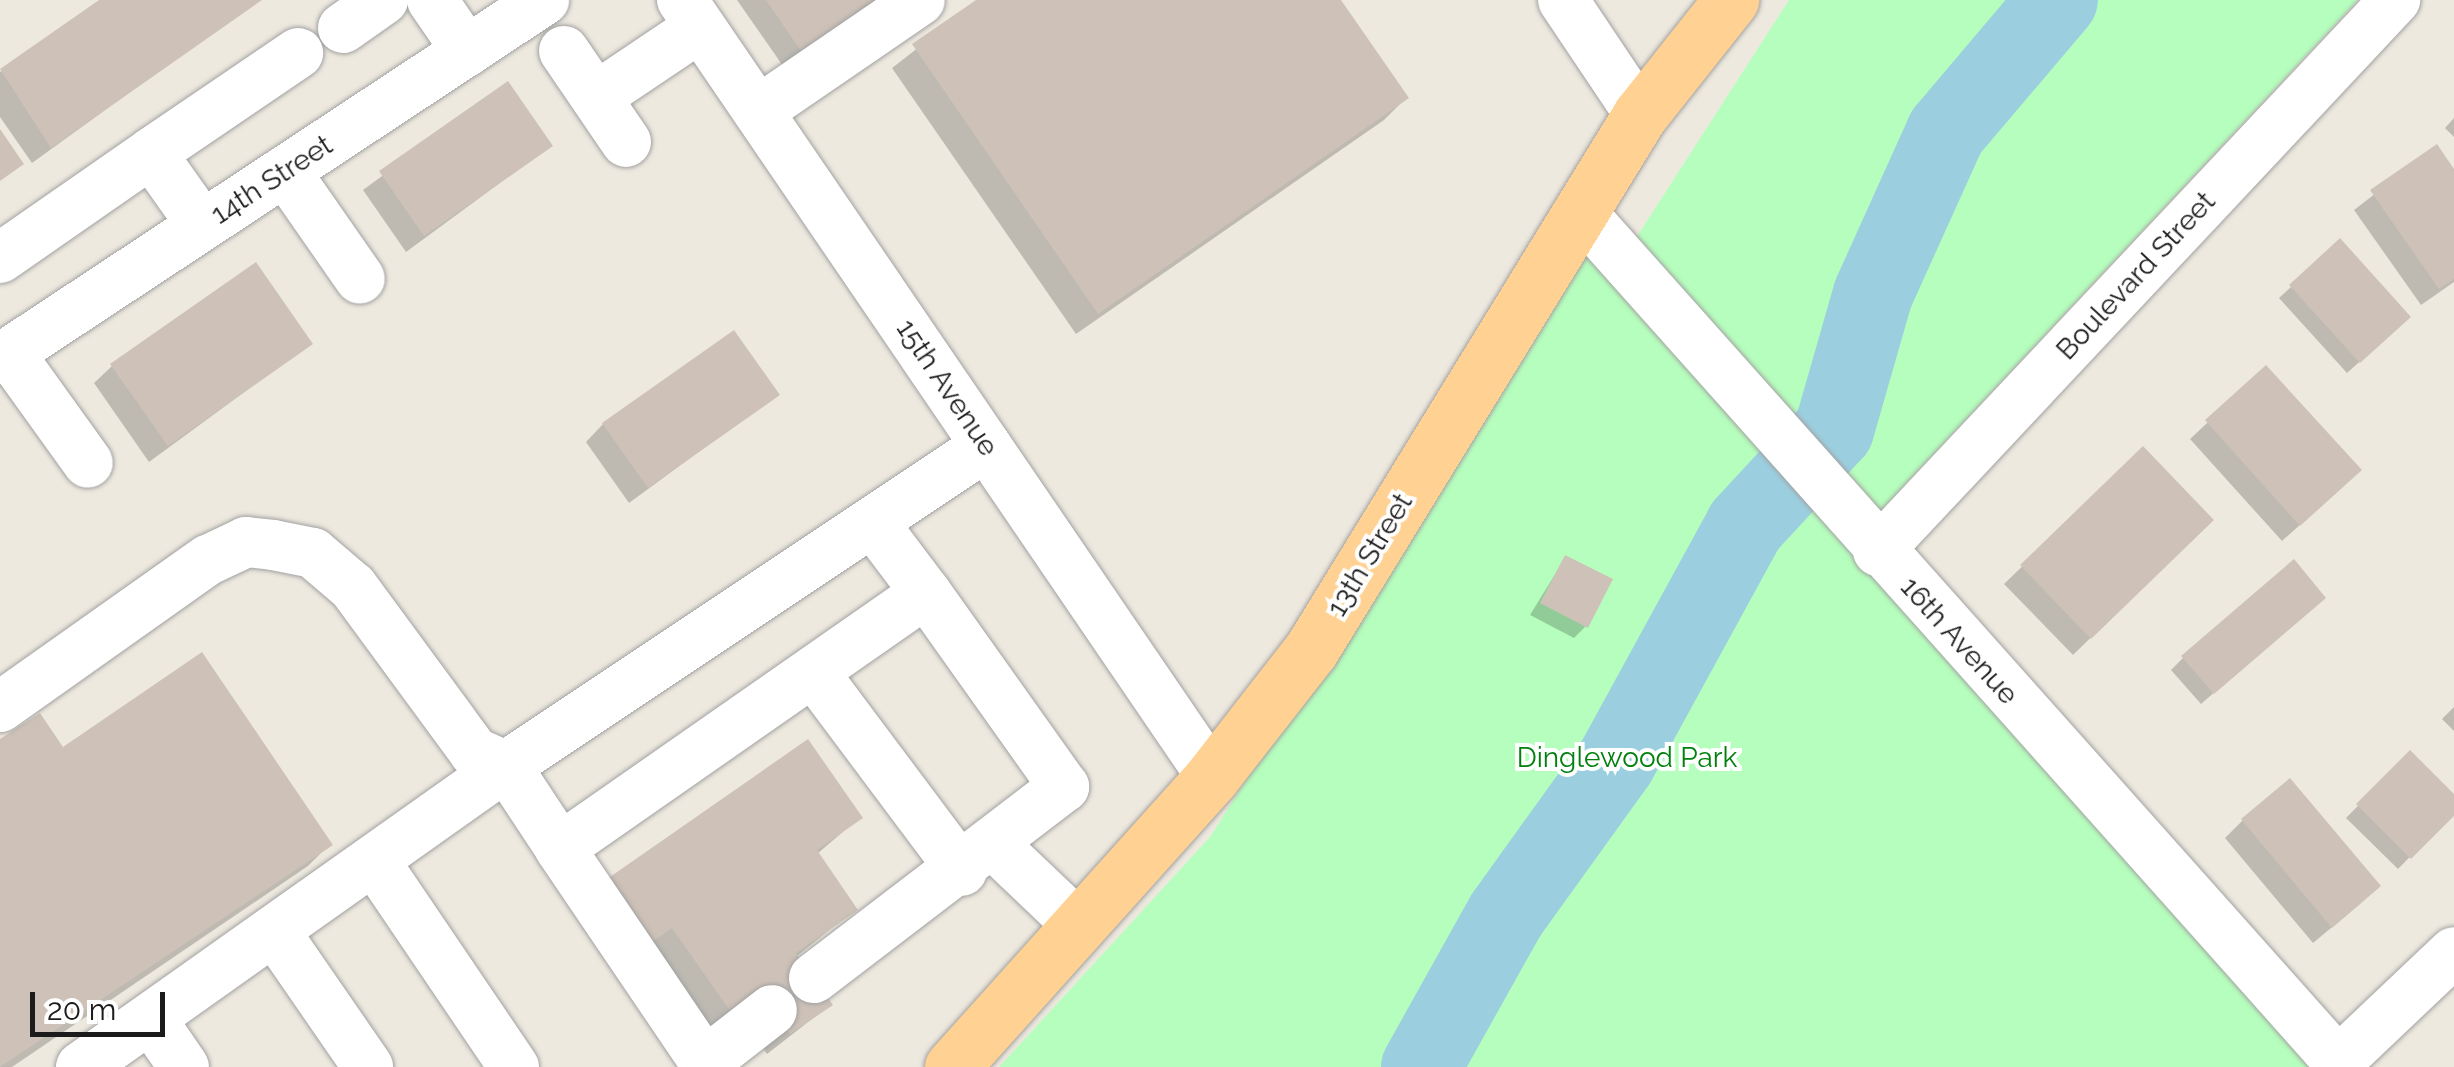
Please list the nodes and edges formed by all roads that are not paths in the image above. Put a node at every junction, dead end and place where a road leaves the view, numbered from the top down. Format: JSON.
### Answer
{"nodes":[{"id":1,"x":382,"y":0,"type":"edge"},
{"id":2,"x":432,"y":0,"type":"edge"},
{"id":3,"x":544,"y":0,"type":"edge"},
{"id":4,"x":920,"y":0,"type":"edge"},
{"id":5,"x":1563,"y":0,"type":"edge"},
{"id":6,"x":1731,"y":0,"type":"edge"},
{"id":7,"x":2395,"y":0,"type":"edge"},
{"id":8,"x":691,"y":13,"type":"edge"},
{"id":9,"x":342,"y":28,"type":"dead end"},
{"id":10,"x":467,"y":51,"type":"junction"},
{"id":11,"x":564,"y":51,"type":"dead end"},
{"id":12,"x":298,"y":53,"type":"dead end"},
{"id":13,"x":596,"y":98,"type":"junction"},
{"id":14,"x":758,"y":111,"type":"junction"},
{"id":15,"x":1640,"y":115,"type":"junction"},
{"id":16,"x":626,"y":142,"type":"dead end"},
{"id":17,"x":151,"y":153,"type":"junction"},
{"id":18,"x":285,"y":171,"type":"junction"},
{"id":19,"x":1580,"y":211,"type":"junction"},
{"id":20,"x":202,"y":226,"type":"junction"},
{"id":21,"x":0,"y":258,"type":"edge"},
{"id":22,"x":360,"y":280,"type":"dead end"},
{"id":23,"x":5,"y":356,"type":"edge"},
{"id":24,"x":986,"y":446,"type":"junction"},
{"id":25,"x":88,"y":463,"type":"dead end"},
{"id":26,"x":874,"y":524,"type":"junction"},
{"id":27,"x":1878,"y":551,"type":"junction"},
{"id":28,"x":926,"y":594,"type":"junction"},
{"id":29,"x":814,"y":673,"type":"junction"},
{"id":30,"x":0,"y":707,"type":"edge"},
{"id":31,"x":506,"y":766,"type":"junction"},
{"id":32,"x":1212,"y":776,"type":"junction"},
{"id":33,"x":560,"y":848,"type":"junction"},
{"id":34,"x":978,"y":858,"type":"junction"},
{"id":35,"x":375,"y":862,"type":"junction"},
{"id":36,"x":1079,"y":926,"type":"junction"},
{"id":37,"x":275,"y":932,"type":"junction"},
{"id":38,"x":2454,"y":952,"type":"edge"},
{"id":39,"x":814,"y":978,"type":"dead end"},
{"id":40,"x":772,"y":1010,"type":"dead end"},
{"id":41,"x":150,"y":1019,"type":"junction"},
{"id":42,"x":2341,"y":1064,"type":"edge"},
{"id":43,"x":706,"y":1065,"type":"edge"},
{"id":44,"x":81,"y":1067,"type":"edge"},
{"id":45,"x":184,"y":1067,"type":"edge"},
{"id":46,"x":368,"y":1067,"type":"edge"},
{"id":47,"x":514,"y":1067,"type":"edge"},
{"id":48,"x":952,"y":1067,"type":"edge"}],
"edges":[{"from":1,"to":9,"type":"street"},
{"from":2,"to":10,"type":"street"},
{"from":3,"to":10,"type":"street","name":"14th Street"},
{"from":4,"to":14,"type":"street"},
{"from":5,"to":15,"type":"street"},
{"from":6,"to":15,"type":"main road","name":"13th Street"},
{"from":7,"to":27,"type":"street","name":"Boulevard Street"},
{"from":8,"to":13,"type":"street"},
{"from":8,"to":14,"type":"street","name":"15th Avenue"},
{"from":10,"to":18,"type":"street","name":"14th Street"},
{"from":11,"to":13,"type":"street"},
{"from":12,"to":17,"type":"street"},
{"from":13,"to":16,"type":"street"},
{"from":14,"to":24,"type":"street","name":"15th Avenue"},
{"from":15,"to":19,"type":"main road","name":"13th Street"},
{"from":17,"to":20,"type":"street"},
{"from":17,"to":21,"type":"street"},
{"from":18,"to":20,"type":"street","name":"14th Street"},
{"from":18,"to":22,"type":"street"},
{"from":19,"to":27,"type":"street","name":"16th Avenue"},
{"from":19,"to":32,"type":"main road","name":"13th Street"},
{"from":20,"to":23,"type":"street","name":"14th Street"},
{"from":23,"to":25,"type":"street"},
{"from":24,"to":26,"type":"street"},
{"from":24,"to":32,"type":"street","name":"15th Avenue"},
{"from":26,"to":28,"type":"street"},
{"from":26,"to":31,"type":"street"},
{"from":27,"to":42,"type":"street","name":"16th Avenue"},
{"from":28,"to":29,"type":"street"},
{"from":28,"to":34,"type":"street"},
{"from":29,"to":33,"type":"street"},
{"from":29,"to":34,"type":"street"},
{"from":30,"to":31,"type":"street"},
{"from":31,"to":33,"type":"street"},
{"from":31,"to":35,"type":"street"},
{"from":32,"to":36,"type":"main road","name":"13th Street"},
{"from":33,"to":43,"type":"street"},
{"from":34,"to":36,"type":"street"},
{"from":34,"to":39,"type":"street"},
{"from":35,"to":37,"type":"street"},
{"from":35,"to":47,"type":"street"},
{"from":36,"to":48,"type":"main road","name":"13th Street"},
{"from":37,"to":41,"type":"street"},
{"from":37,"to":46,"type":"street"},
{"from":38,"to":42,"type":"street"},
{"from":40,"to":43,"type":"street"},
{"from":41,"to":44,"type":"street"},
{"from":41,"to":45,"type":"street"}]}
